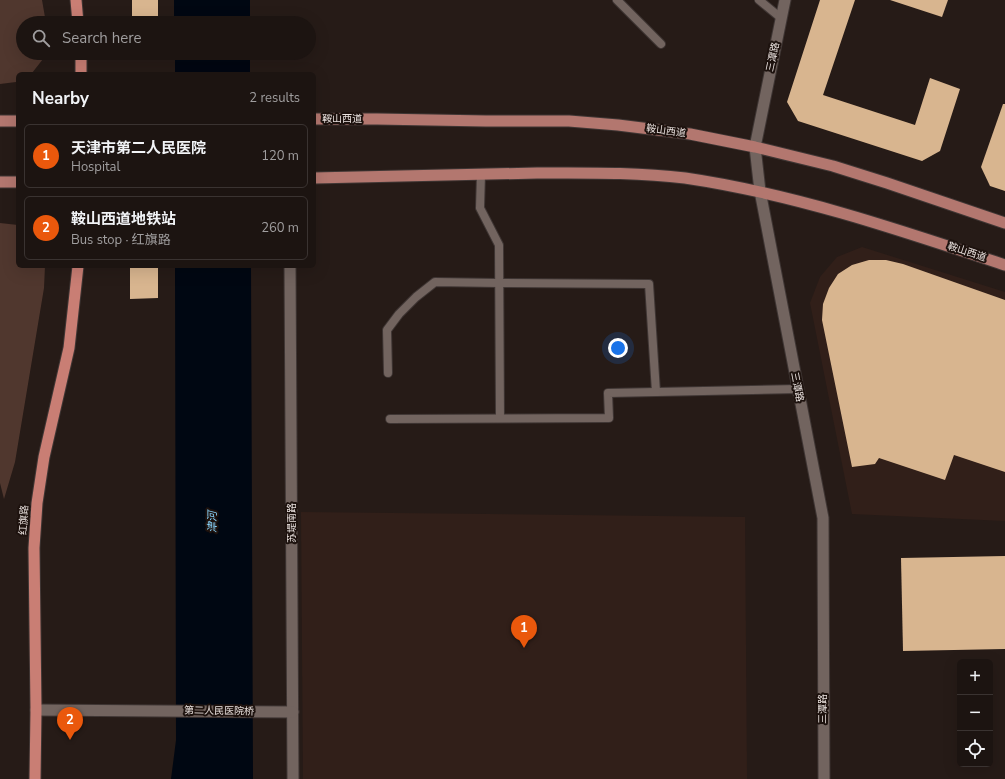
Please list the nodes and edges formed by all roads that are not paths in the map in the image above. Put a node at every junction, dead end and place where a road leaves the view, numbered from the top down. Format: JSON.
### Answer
{"nodes":[{"id":1,"x":76,"y":0,"type":"edge"},
{"id":2,"x":617,"y":0,"type":"edge"},
{"id":3,"x":759,"y":0,"type":"edge"},
{"id":4,"x":785,"y":0,"type":"edge"},
{"id":5,"x":77,"y":16,"type":"edge"},
{"id":6,"x":781,"y":18,"type":"junction"},
{"id":7,"x":661,"y":44,"type":"dead end"},
{"id":8,"x":81,"y":60,"type":"edge"},
{"id":9,"x":81,"y":72,"type":"edge"},
{"id":10,"x":316,"y":119,"type":"edge"},
{"id":11,"x":0,"y":121,"type":"edge"},
{"id":12,"x":16,"y":121,"type":"edge"},
{"id":13,"x":755,"y":147,"type":"junction"},
{"id":14,"x":481,"y":174,"type":"junction"},
{"id":15,"x":316,"y":178,"type":"edge"},
{"id":16,"x":0,"y":182,"type":"edge"},
{"id":17,"x":16,"y":182,"type":"edge"},
{"id":18,"x":760,"y":191,"type":"junction"},
{"id":19,"x":1005,"y":224,"type":"edge"},
{"id":20,"x":1005,"y":265,"type":"edge"},
{"id":21,"x":78,"y":268,"type":"edge"},
{"id":22,"x":290,"y":268,"type":"edge"},
{"id":23,"x":499,"y":283,"type":"junction"},
{"id":24,"x":388,"y":373,"type":"dead end"},
{"id":25,"x":798,"y":389,"type":"junction"},
{"id":26,"x":656,"y":392,"type":"junction"},
{"id":27,"x":500,"y":418,"type":"junction"},
{"id":28,"x":390,"y":419,"type":"dead end"},
{"id":29,"x":36,"y":710,"type":"junction"},
{"id":30,"x":293,"y":712,"type":"junction"},
{"id":31,"x":35,"y":779,"type":"edge"},
{"id":32,"x":293,"y":779,"type":"edge"},
{"id":33,"x":824,"y":779,"type":"edge"}],
"edges":[{"from":1,"to":5,"type":"highway"},
{"from":2,"to":7,"type":"lane"},
{"from":3,"to":6,"type":"lane"},
{"from":4,"to":6,"type":"street","name":"三潭路"},
{"from":6,"to":13,"type":"street","name":"三潭路"},
{"from":8,"to":9,"type":"highway"},
{"from":10,"to":13,"type":"main road","name":"鞍山西道"},
{"from":11,"to":12,"type":"main road"},
{"from":13,"to":18,"type":"street","name":"三潭路"},
{"from":13,"to":19,"type":"main road","name":"鞍山西道"},
{"from":14,"to":15,"type":"main road","name":"鞍山西道"},
{"from":14,"to":18,"type":"main road","name":"鞍山西道"},
{"from":14,"to":23,"type":"lane"},
{"from":16,"to":17,"type":"main road"},
{"from":18,"to":20,"type":"main road","name":"鞍山西道"},
{"from":18,"to":25,"type":"street","name":"三潭路"},
{"from":21,"to":29,"type":"highway","name":"红旗路"},
{"from":22,"to":30,"type":"street","name":"苏堤南路"},
{"from":23,"to":24,"type":"lane"},
{"from":23,"to":26,"type":"lane"},
{"from":23,"to":27,"type":"lane"},
{"from":25,"to":26,"type":"lane"},
{"from":25,"to":33,"type":"street","name":"三潭路"},
{"from":26,"to":27,"type":"lane"},
{"from":27,"to":28,"type":"lane"},
{"from":29,"to":30,"type":"street","name":"第二人民医院桥"},
{"from":29,"to":31,"type":"highway","name":"红旗路"},
{"from":30,"to":32,"type":"street","name":"苏堤南路"}]}
